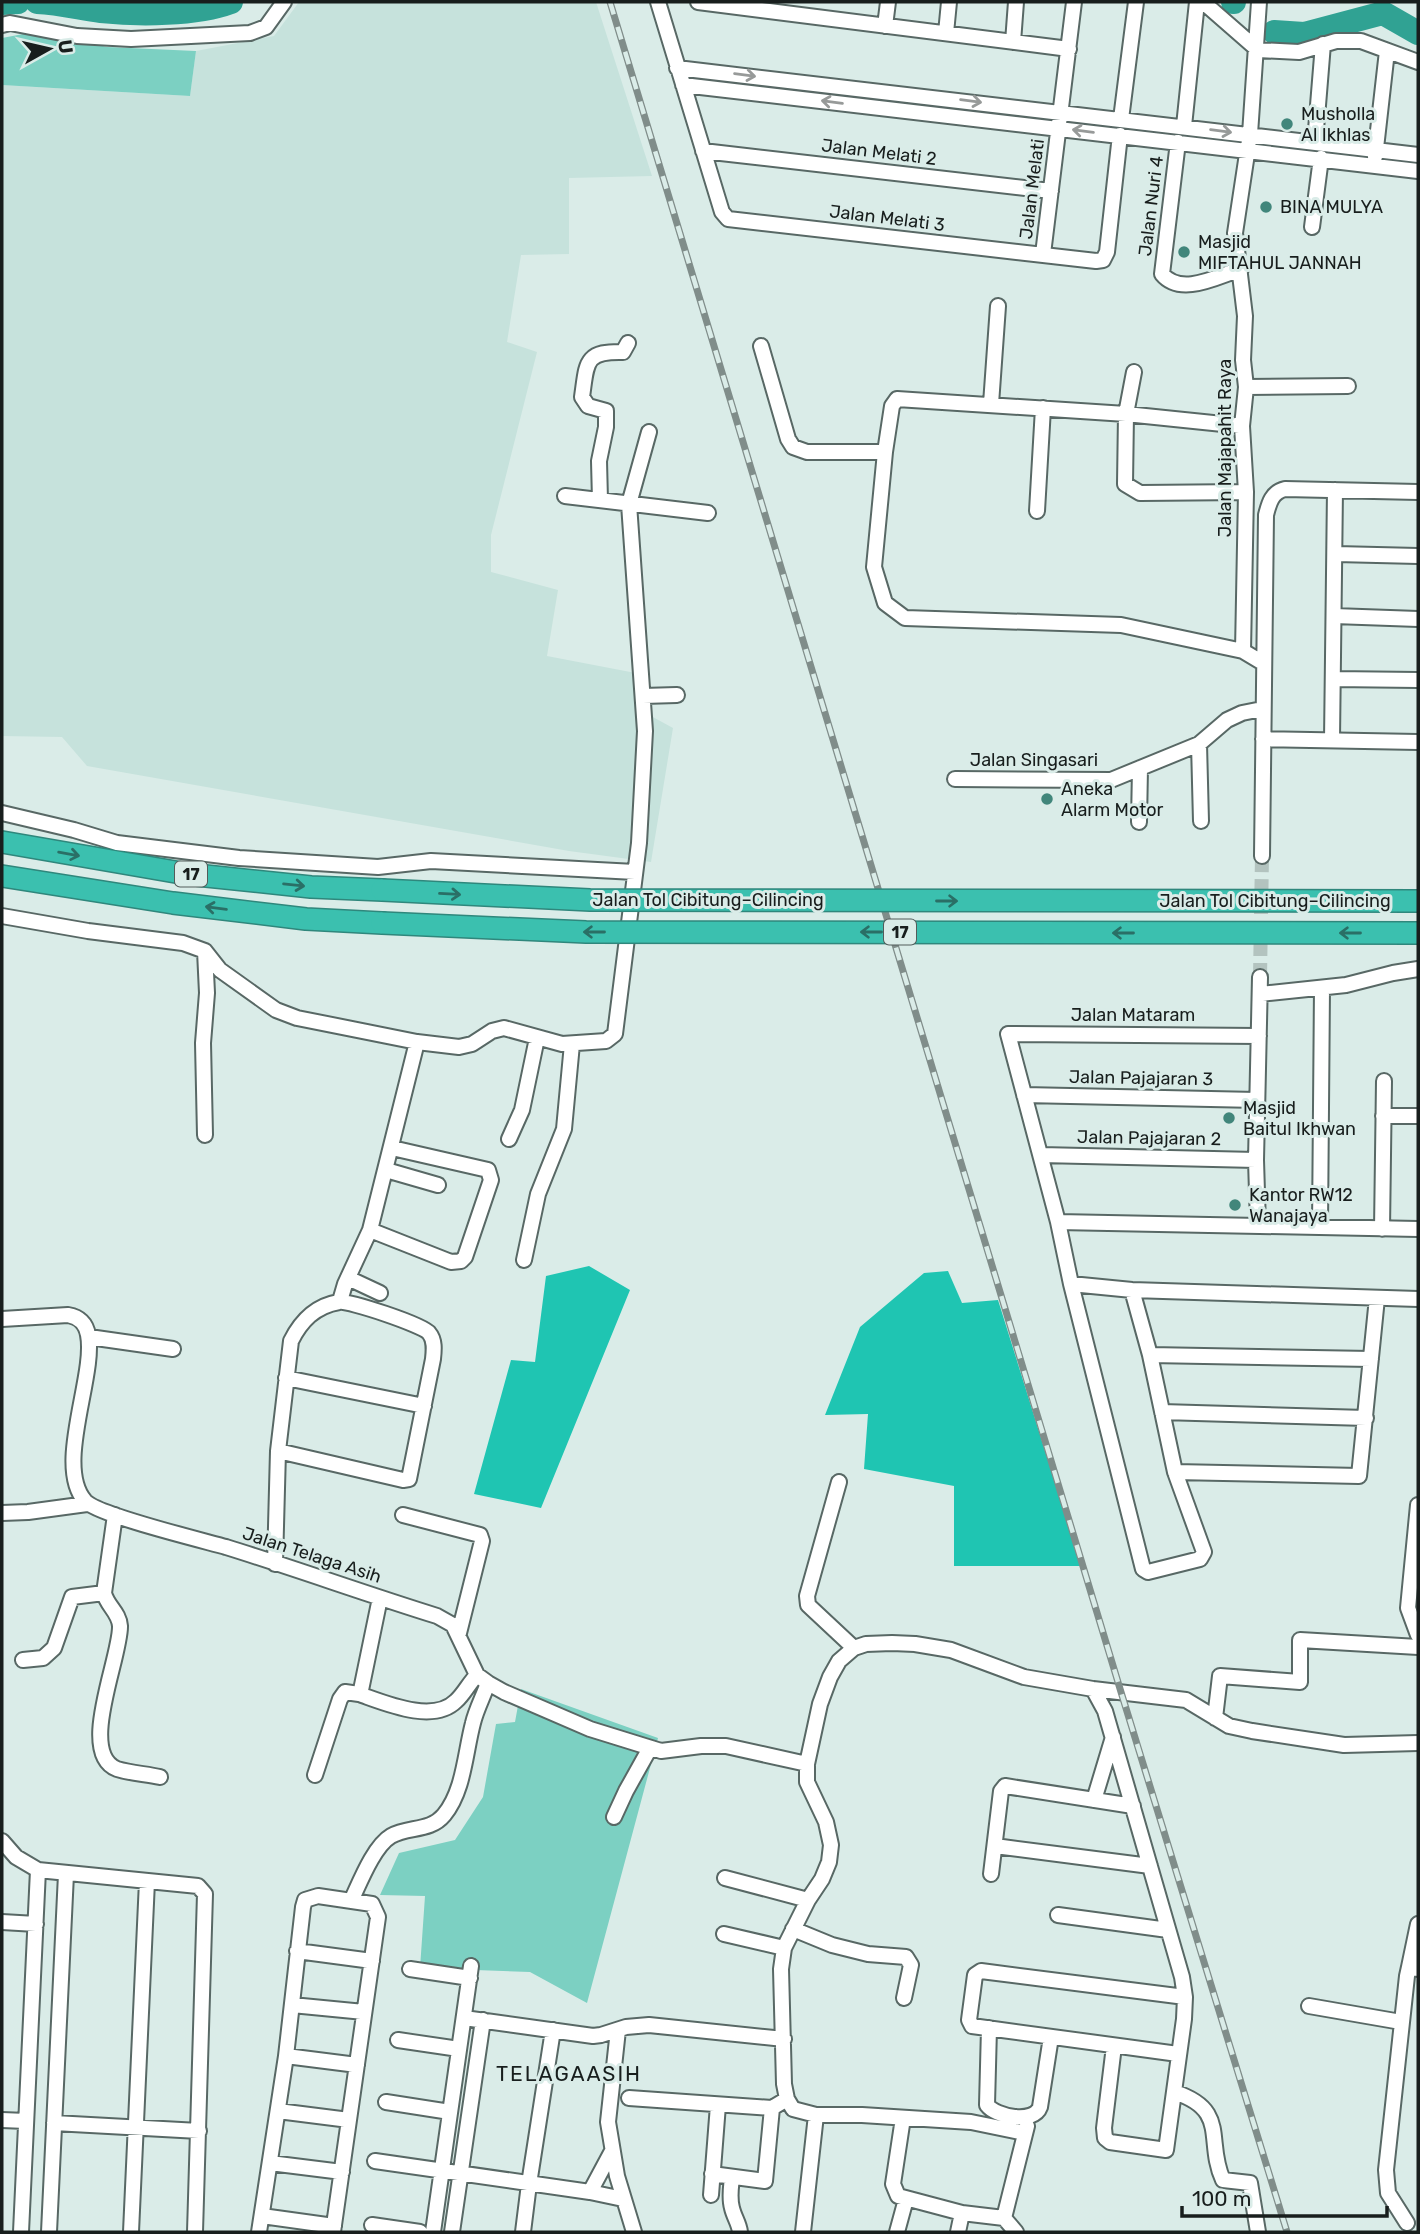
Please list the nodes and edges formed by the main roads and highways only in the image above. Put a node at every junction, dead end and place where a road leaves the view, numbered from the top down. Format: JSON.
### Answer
{"nodes":[{"id":1,"x":2,"y":842,"type":"edge"},
{"id":2,"x":2,"y":876,"type":"edge"},
{"id":3,"x":1418,"y":901,"type":"edge"},
{"id":4,"x":1418,"y":933,"type":"edge"}],
"edges":[{"from":1,"to":3,"type":"highway","name":"Jalan Tol Cibitung–Cilincing","number":"17","one_way":true,"bridge":true},
{"from":4,"to":2,"type":"highway","name":"Jalan Tol Cibitung–Cilincing","number":"17","one_way":true,"bridge":true}]}
